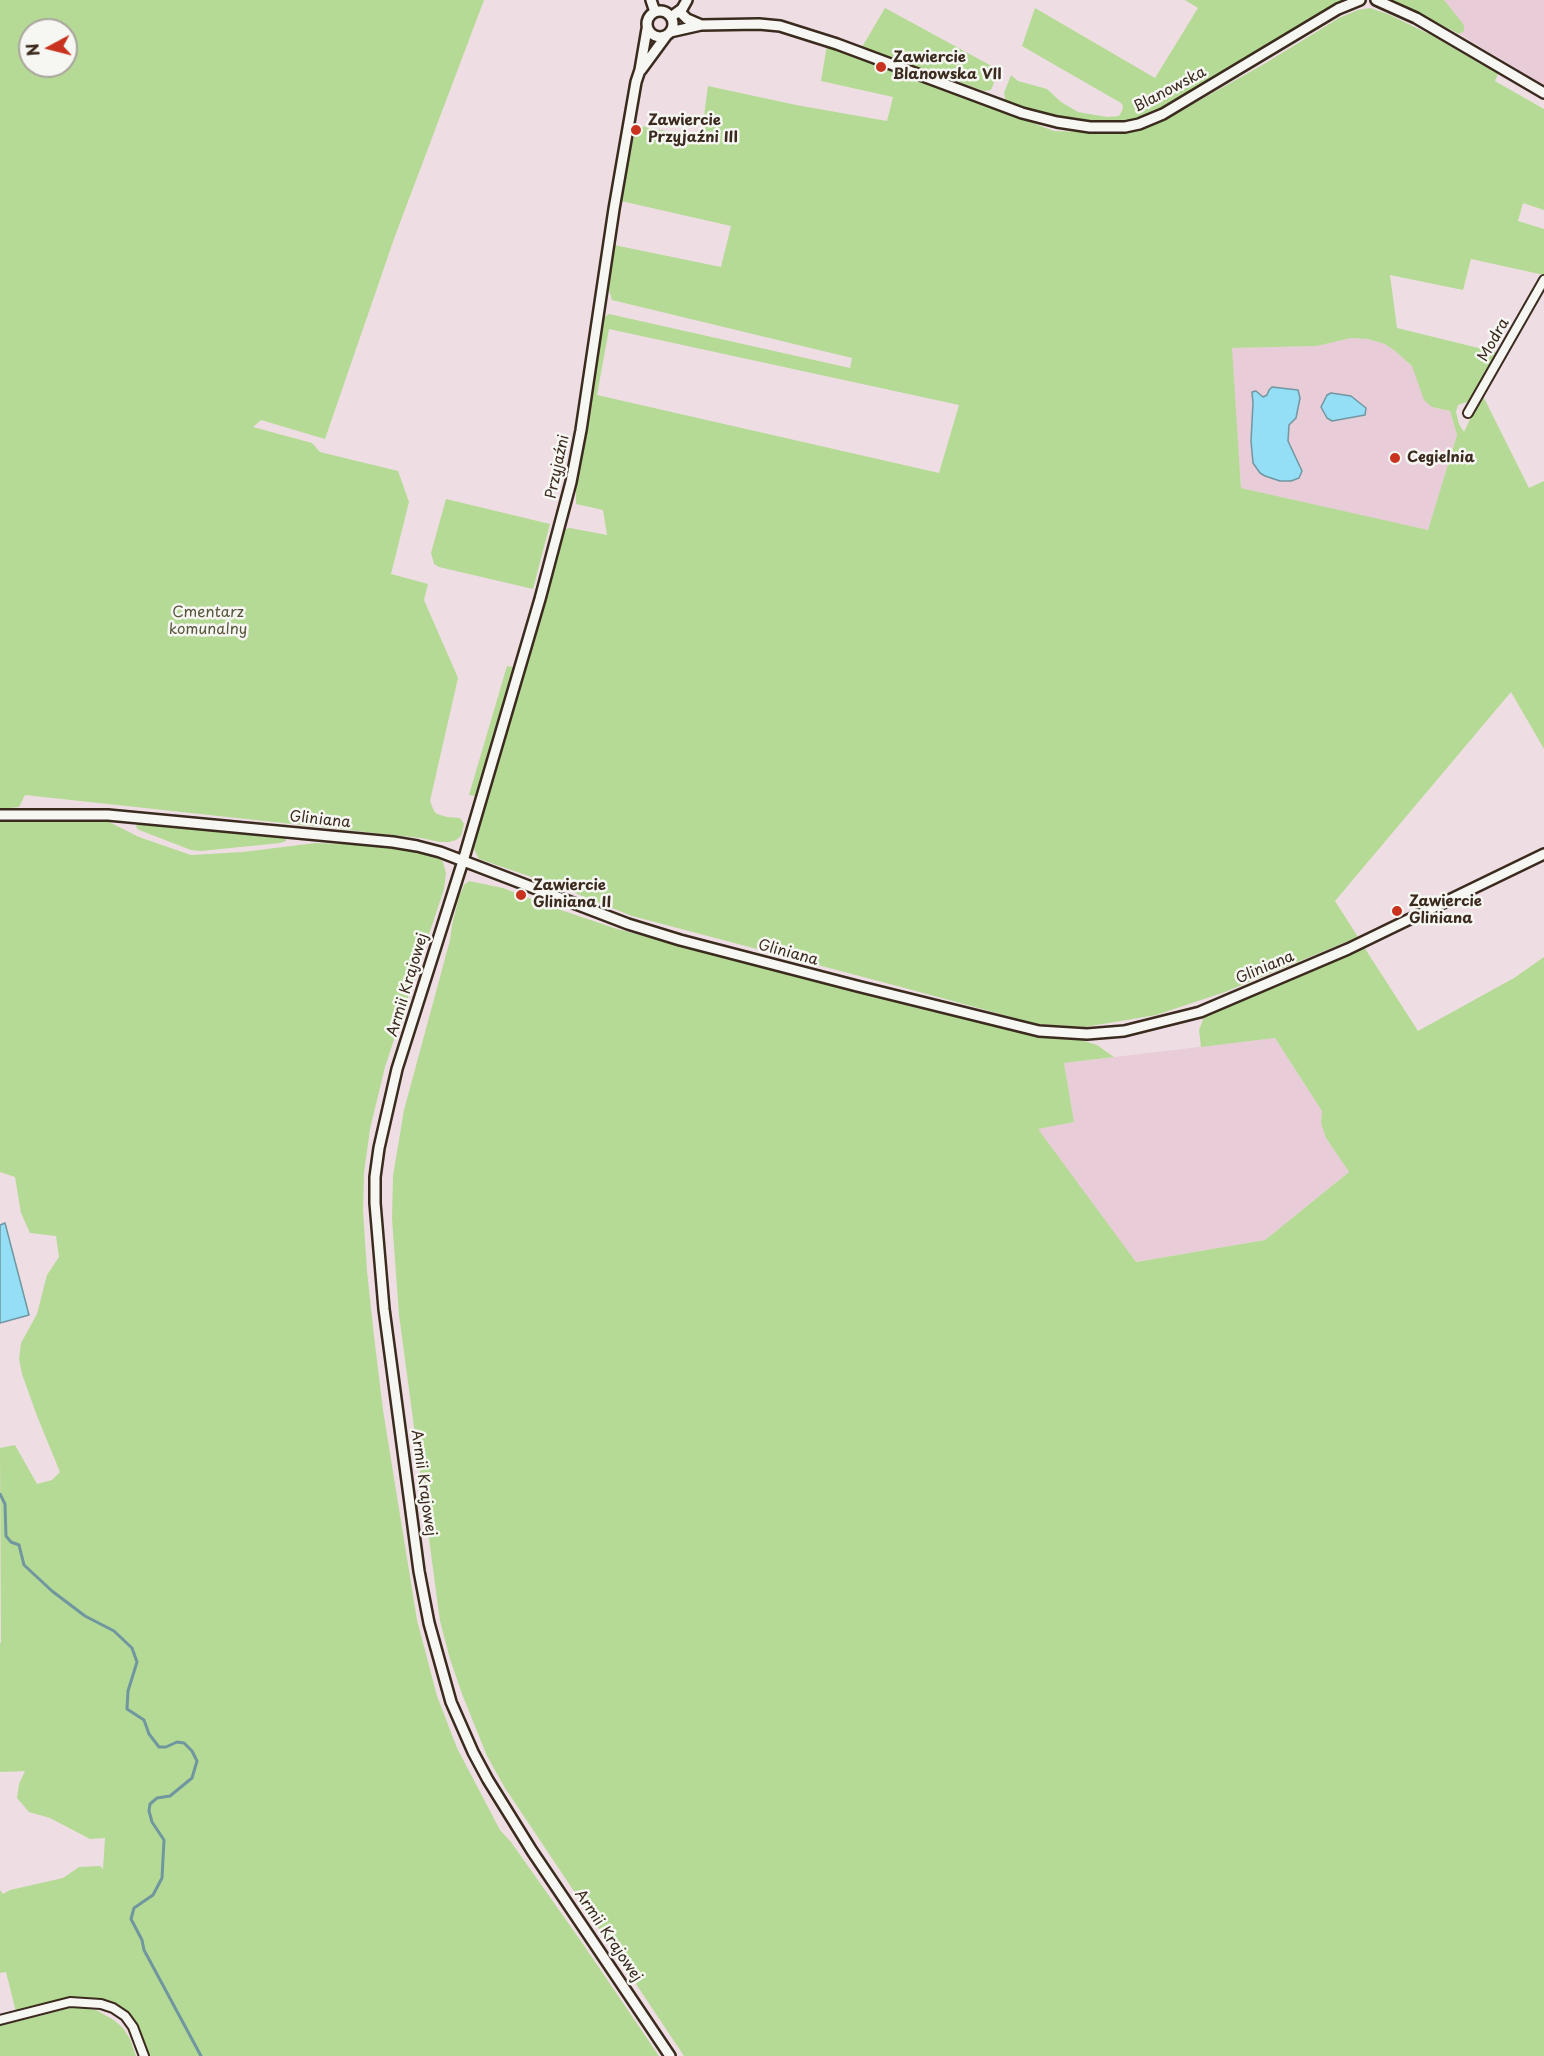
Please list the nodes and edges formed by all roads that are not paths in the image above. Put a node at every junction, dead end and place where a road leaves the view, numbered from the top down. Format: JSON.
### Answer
{"nodes":[{"id":1,"x":651,"y":0,"type":"edge"},
{"id":2,"x":687,"y":0,"type":"edge"},
{"id":3,"x":1360,"y":0,"type":"edge"},
{"id":4,"x":1376,"y":0,"type":"edge"},
{"id":5,"x":679,"y":11,"type":"junction"},
{"id":6,"x":654,"y":12,"type":"junction"},
{"id":7,"x":670,"y":16,"type":"junction"},
{"id":8,"x":701,"y":25,"type":"junction"},
{"id":9,"x":647,"y":30,"type":"junction"},
{"id":10,"x":668,"y":34,"type":"junction"},
{"id":11,"x":640,"y":70,"type":"junction"},
{"id":12,"x":1544,"y":93,"type":"edge"},
{"id":13,"x":1544,"y":280,"type":"edge"},
{"id":14,"x":1468,"y":413,"type":"dead end"},
{"id":15,"x":0,"y":815,"type":"edge"},
{"id":16,"x":1544,"y":854,"type":"edge"},
{"id":17,"x":463,"y":861,"type":"junction"},
{"id":18,"x":0,"y":2020,"type":"edge"},
{"id":19,"x":144,"y":2056,"type":"edge"},
{"id":20,"x":670,"y":2056,"type":"edge"}],
"edges":[{"from":1,"to":6,"type":"street"},
{"from":2,"to":5,"type":"street"},
{"from":3,"to":8,"type":"street","name":"Blanowska"},
{"from":4,"to":12,"type":"street"},
{"from":5,"to":7,"type":"street"},
{"from":5,"to":8,"type":"street"},
{"from":6,"to":7,"type":"street"},
{"from":6,"to":9,"type":"street"},
{"from":7,"to":10,"type":"street"},
{"from":8,"to":10,"type":"street","name":"Blanowska"},
{"from":9,"to":10,"type":"street"},
{"from":9,"to":11,"type":"street","name":"Przyjaźni"},
{"from":10,"to":11,"type":"street","name":"Przyjaźni"},
{"from":11,"to":17,"type":"street","name":"Przyjaźni"},
{"from":13,"to":14,"type":"street","name":"Modra"},
{"from":15,"to":17,"type":"street","name":"Gliniana"},
{"from":16,"to":17,"type":"street","name":"Gliniana"},
{"from":17,"to":20,"type":"street","name":"Armii Krajowej"},
{"from":18,"to":19,"type":"street"}]}
